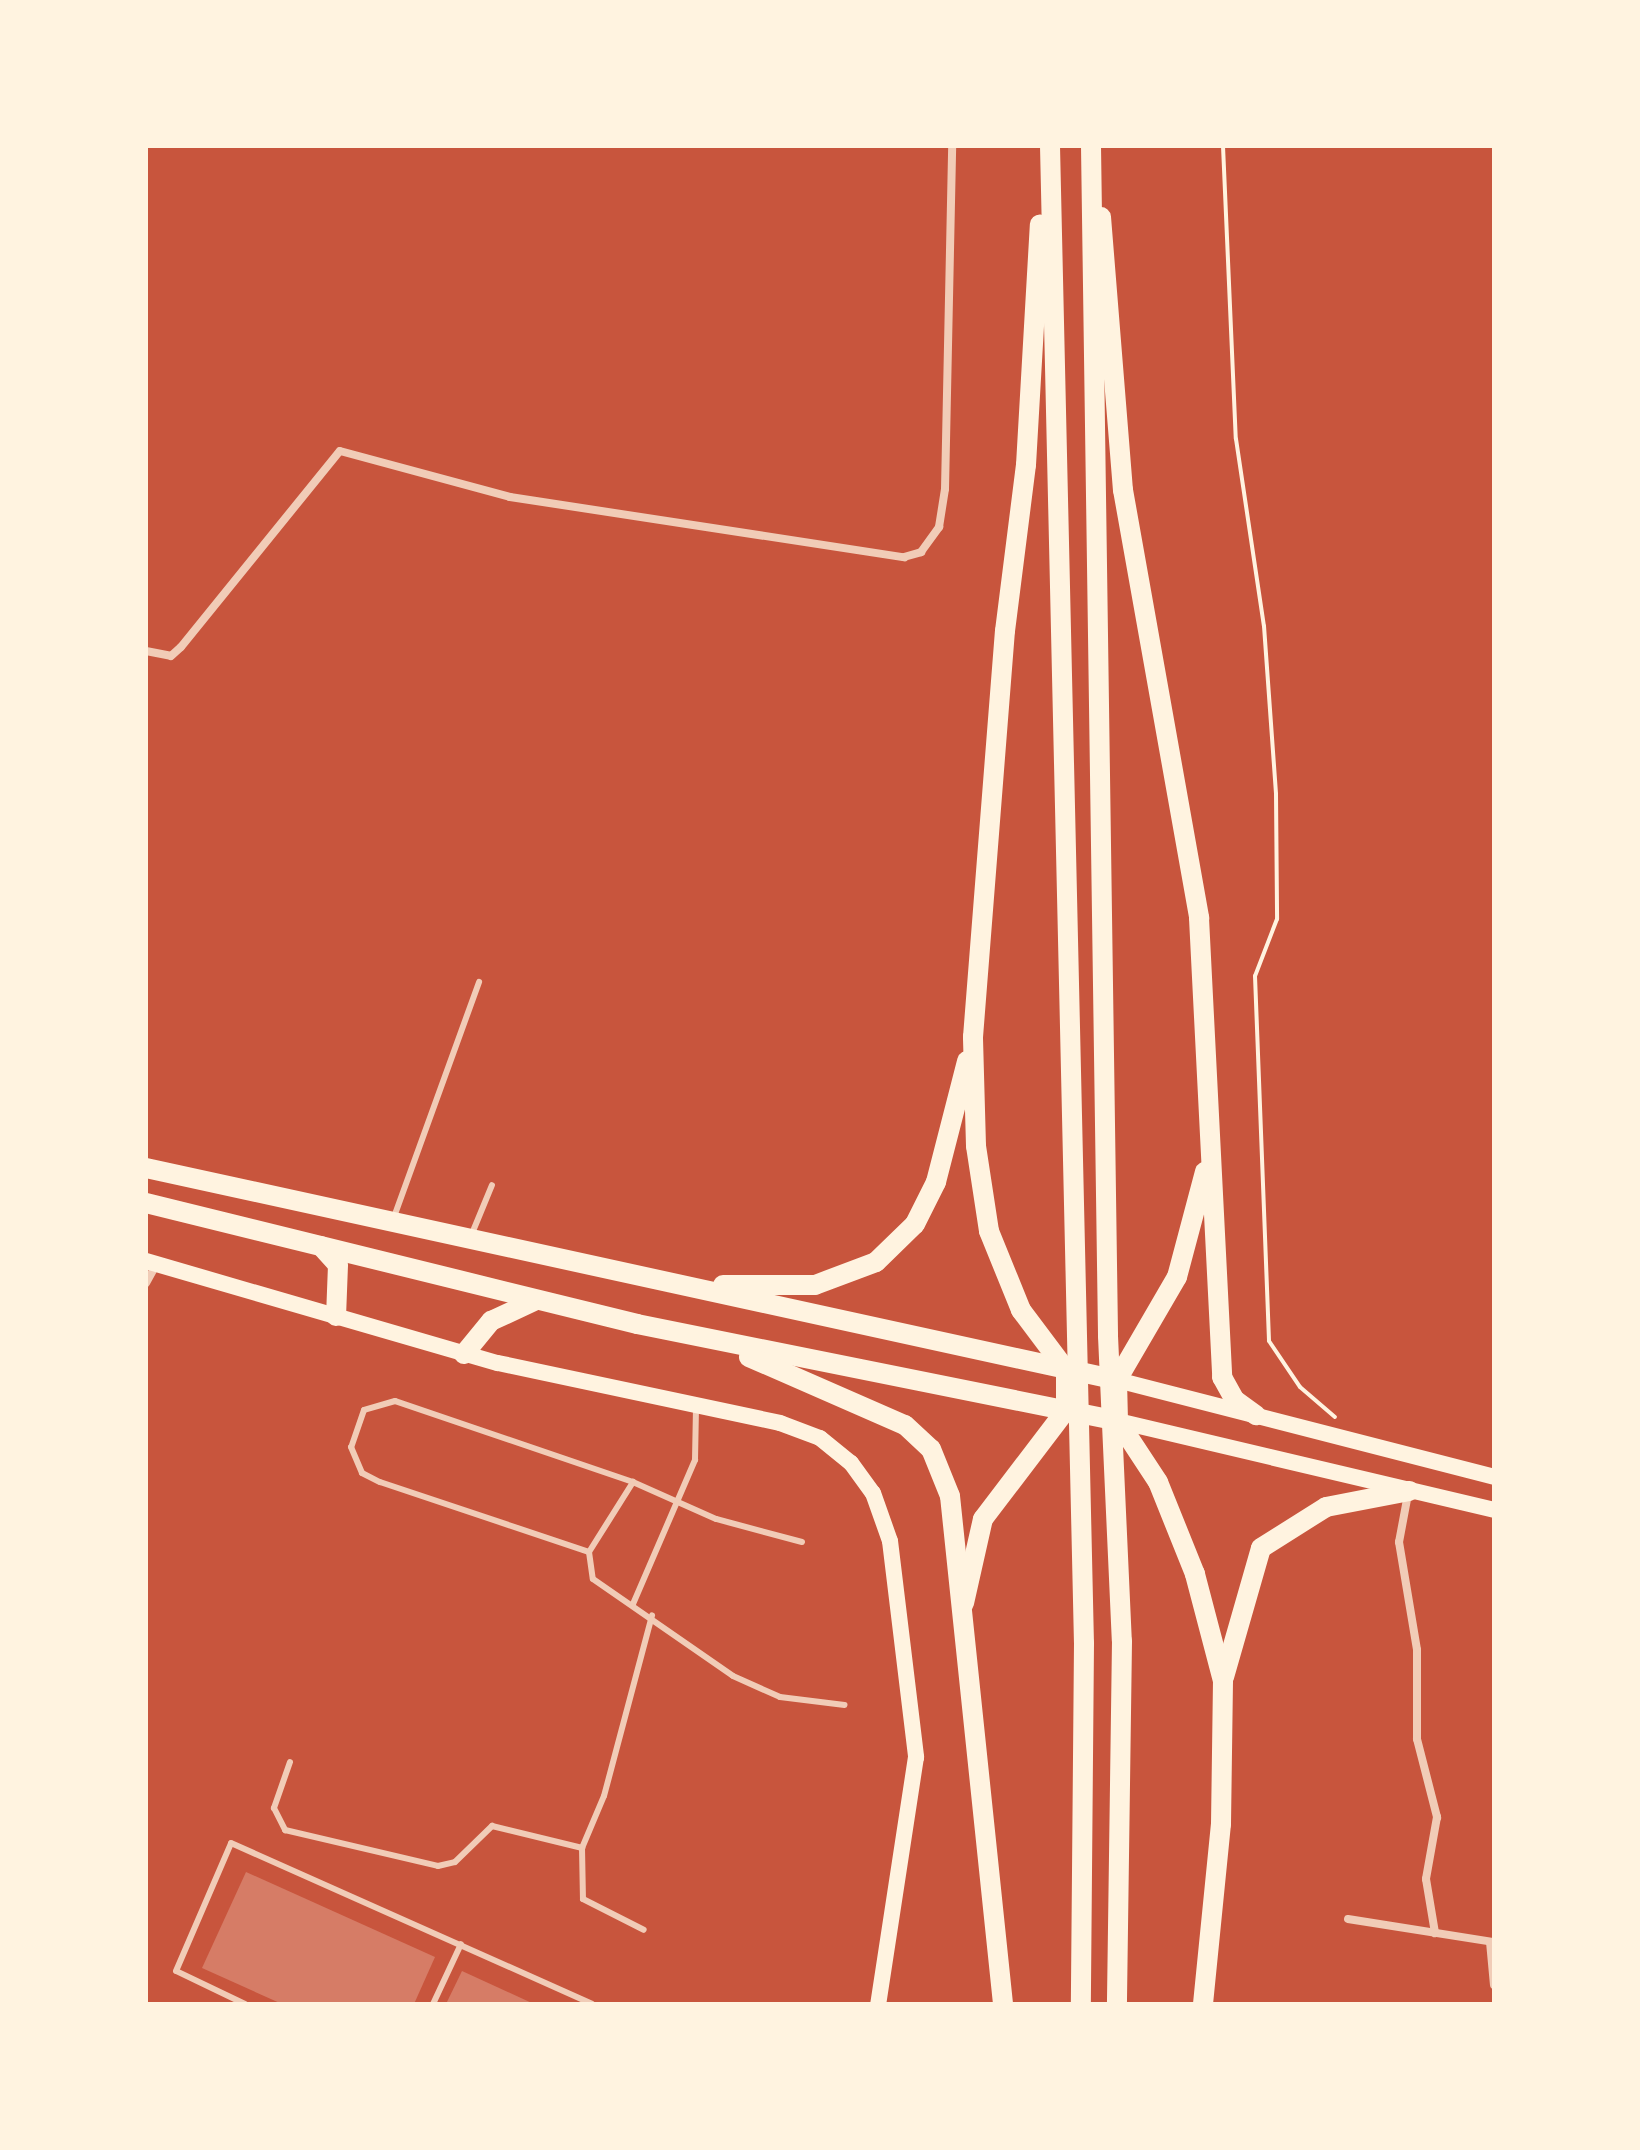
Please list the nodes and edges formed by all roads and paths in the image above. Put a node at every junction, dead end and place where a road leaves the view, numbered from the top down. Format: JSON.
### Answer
{"nodes":[{"id":1,"x":952,"y":146,"type":"edge"},
{"id":2,"x":1043,"y":146,"type":"edge"},
{"id":3,"x":1050,"y":146,"type":"edge"},
{"id":4,"x":1093,"y":146,"type":"edge"},
{"id":5,"x":1223,"y":146,"type":"edge"},
{"id":6,"x":146,"y":651,"type":"edge"},
{"id":7,"x":479,"y":982,"type":"dead end"},
{"id":8,"x":973,"y":1037,"type":"junction"},
{"id":9,"x":1210,"y":1153,"type":"junction"},
{"id":10,"x":146,"y":1168,"type":"edge"},
{"id":11,"x":492,"y":1185,"type":"dead end"},
{"id":12,"x":146,"y":1203,"type":"edge"},
{"id":13,"x":391,"y":1224,"type":"junction"},
{"id":14,"x":468,"y":1243,"type":"junction"},
{"id":15,"x":321,"y":1246,"type":"junction"},
{"id":16,"x":151,"y":1262,"type":"edge"},
{"id":17,"x":146,"y":1283,"type":"edge"},
{"id":18,"x":683,"y":1285,"type":"junction"},
{"id":19,"x":534,"y":1301,"type":"junction"},
{"id":20,"x":336,"y":1316,"type":"junction"},
{"id":21,"x":696,"y":1337,"type":"junction"},
{"id":22,"x":464,"y":1354,"type":"junction"},
{"id":23,"x":1066,"y":1370,"type":"junction"},
{"id":24,"x":1117,"y":1380,"type":"junction"},
{"id":25,"x":697,"y":1405,"type":"junction"},
{"id":26,"x":1066,"y":1410,"type":"junction"},
{"id":27,"x":1256,"y":1415,"type":"junction"},
{"id":28,"x":1118,"y":1421,"type":"junction"},
{"id":29,"x":1350,"y":1436,"type":"junction"},
{"id":30,"x":1494,"y":1477,"type":"edge"},
{"id":31,"x":633,"y":1482,"type":"junction"},
{"id":32,"x":1409,"y":1491,"type":"junction"},
{"id":33,"x":678,"y":1500,"type":"junction"},
{"id":34,"x":1494,"y":1510,"type":"edge"},
{"id":35,"x":802,"y":1542,"type":"dead end"},
{"id":36,"x":589,"y":1552,"type":"junction"},
{"id":37,"x":964,"y":1603,"type":"junction"},
{"id":38,"x":633,"y":1604,"type":"junction"},
{"id":39,"x":652,"y":1615,"type":"junction"},
{"id":40,"x":1223,"y":1681,"type":"junction"},
{"id":41,"x":845,"y":1705,"type":"dead end"},
{"id":42,"x":290,"y":1762,"type":"dead end"},
{"id":43,"x":582,"y":1848,"type":"junction"},
{"id":44,"x":1348,"y":1919,"type":"dead end"},
{"id":45,"x":644,"y":1930,"type":"dead end"},
{"id":46,"x":1435,"y":1933,"type":"junction"},
{"id":47,"x":1492,"y":1942,"type":"edge"},
{"id":48,"x":461,"y":1944,"type":"junction"},
{"id":49,"x":1494,"y":1985,"type":"edge"},
{"id":50,"x":245,"y":2004,"type":"edge"},
{"id":51,"x":433,"y":2004,"type":"edge"},
{"id":52,"x":592,"y":2004,"type":"edge"},
{"id":53,"x":878,"y":2004,"type":"edge"},
{"id":54,"x":1003,"y":2004,"type":"edge"},
{"id":55,"x":1081,"y":2004,"type":"edge"},
{"id":56,"x":1117,"y":2004,"type":"edge"},
{"id":57,"x":1203,"y":2004,"type":"edge"}],
"edges":[{"from":1,"to":6,"type":"street"},
{"from":2,"to":8,"type":"highway"},
{"from":3,"to":55,"type":"highway"},
{"from":4,"to":9,"type":"highway"},
{"from":4,"to":56,"type":"highway"},
{"from":5,"to":29,"type":"path"},
{"from":7,"to":13,"type":"lane"},
{"from":8,"to":18,"type":"highway"},
{"from":8,"to":23,"type":"highway"},
{"from":9,"to":24,"type":"highway"},
{"from":9,"to":27,"type":"highway"},
{"from":10,"to":13,"type":"highway"},
{"from":11,"to":14,"type":"lane"},
{"from":12,"to":15,"type":"highway"},
{"from":13,"to":14,"type":"highway"},
{"from":14,"to":18,"type":"highway"},
{"from":15,"to":19,"type":"highway"},
{"from":15,"to":20,"type":"highway"},
{"from":16,"to":17,"type":"street"},
{"from":16,"to":20,"type":"main road"},
{"from":18,"to":23,"type":"highway"},
{"from":19,"to":21,"type":"highway"},
{"from":19,"to":22,"type":"highway"},
{"from":20,"to":22,"type":"main road"},
{"from":21,"to":26,"type":"highway"},
{"from":21,"to":37,"type":"highway"},
{"from":22,"to":25,"type":"main road"},
{"from":23,"to":24,"type":"highway"},
{"from":23,"to":26,"type":"highway"},
{"from":24,"to":27,"type":"main road"},
{"from":24,"to":28,"type":"highway"},
{"from":25,"to":33,"type":"lane"},
{"from":25,"to":53,"type":"main road"},
{"from":26,"to":28,"type":"highway"},
{"from":26,"to":37,"type":"highway"},
{"from":27,"to":29,"type":"main road"},
{"from":28,"to":32,"type":"main road"},
{"from":28,"to":40,"type":"highway"},
{"from":29,"to":30,"type":"main road"},
{"from":31,"to":33,"type":"lane"},
{"from":31,"to":36,"type":"lane"},
{"from":31,"to":36,"type":"lane"},
{"from":32,"to":34,"type":"main road"},
{"from":32,"to":40,"type":"highway"},
{"from":32,"to":46,"type":"street"},
{"from":33,"to":35,"type":"lane"},
{"from":33,"to":38,"type":"lane"},
{"from":36,"to":38,"type":"lane"},
{"from":37,"to":54,"type":"highway"},
{"from":38,"to":39,"type":"lane"},
{"from":39,"to":41,"type":"lane"},
{"from":39,"to":43,"type":"lane"},
{"from":40,"to":57,"type":"highway"},
{"from":42,"to":43,"type":"lane"},
{"from":43,"to":45,"type":"lane"},
{"from":44,"to":46,"type":"street"},
{"from":46,"to":47,"type":"street"},
{"from":47,"to":49,"type":"street"},
{"from":48,"to":50,"type":"lane"},
{"from":48,"to":51,"type":"lane"},
{"from":48,"to":52,"type":"lane"}]}
